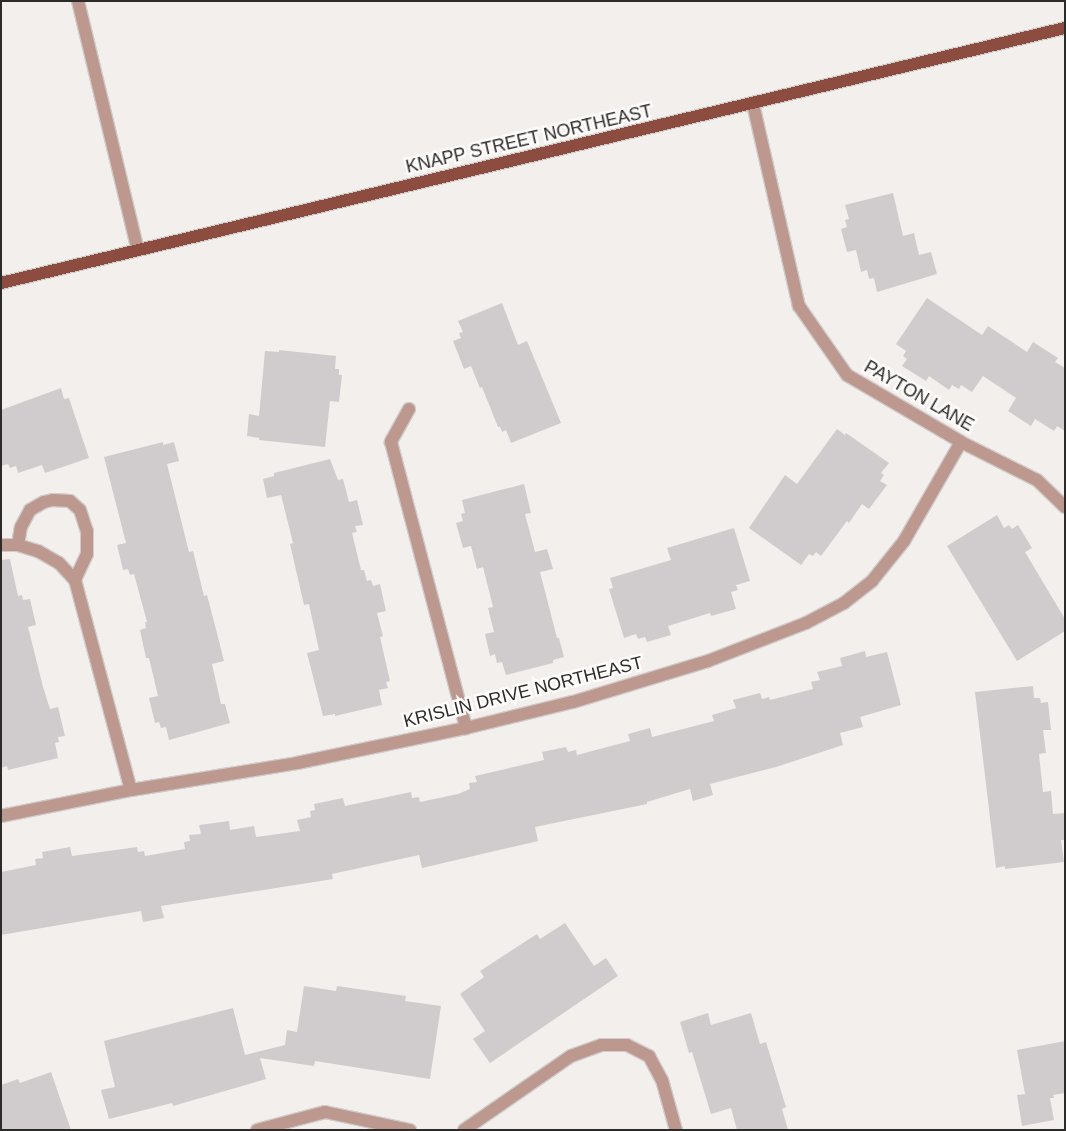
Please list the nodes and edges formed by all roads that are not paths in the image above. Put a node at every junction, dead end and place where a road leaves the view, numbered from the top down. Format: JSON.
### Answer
{"nodes":[{"id":1,"x":78,"y":1,"type":"edge"},
{"id":2,"x":1065,"y":28,"type":"edge"},
{"id":3,"x":753,"y":104,"type":"junction"},
{"id":4,"x":138,"y":250,"type":"junction"},
{"id":5,"x":1,"y":283,"type":"edge"},
{"id":6,"x":409,"y":409,"type":"dead end"},
{"id":7,"x":961,"y":442,"type":"junction"},
{"id":8,"x":1065,"y":507,"type":"edge"},
{"id":9,"x":1,"y":545,"type":"edge"},
{"id":10,"x":18,"y":545,"type":"junction"},
{"id":11,"x":75,"y":580,"type":"junction"},
{"id":12,"x":466,"y":728,"type":"junction"},
{"id":13,"x":131,"y":790,"type":"junction"},
{"id":14,"x":1,"y":816,"type":"edge"},
{"id":15,"x":258,"y":1130,"type":"edge"},
{"id":16,"x":410,"y":1130,"type":"edge"},
{"id":17,"x":464,"y":1130,"type":"edge"},
{"id":18,"x":676,"y":1130,"type":"edge"}],
"edges":[{"from":1,"to":4,"type":"street"},
{"from":2,"to":3,"type":"main road","name":"KNAPP STREET NORTHEAST"},
{"from":3,"to":4,"type":"main road","name":"KNAPP STREET NORTHEAST"},
{"from":3,"to":7,"type":"street","name":"PAYTON LANE"},
{"from":4,"to":5,"type":"main road","name":"KNAPP STREET NORTHEAST"},
{"from":6,"to":12,"type":"street"},
{"from":7,"to":8,"type":"street","name":"PAYTON LANE"},
{"from":7,"to":12,"type":"street","name":"KRISLIN DRIVE NORTHEAST"},
{"from":9,"to":10,"type":"street"},
{"from":10,"to":11,"type":"street"},
{"from":10,"to":11,"type":"street"},
{"from":11,"to":13,"type":"street"},
{"from":12,"to":13,"type":"street","name":"KRISLIN DRIVE NORTHEAST"},
{"from":13,"to":14,"type":"street","name":"KRISLIN DRIVE NORTHEAST"},
{"from":15,"to":16,"type":"street"},
{"from":17,"to":18,"type":"street"}]}
